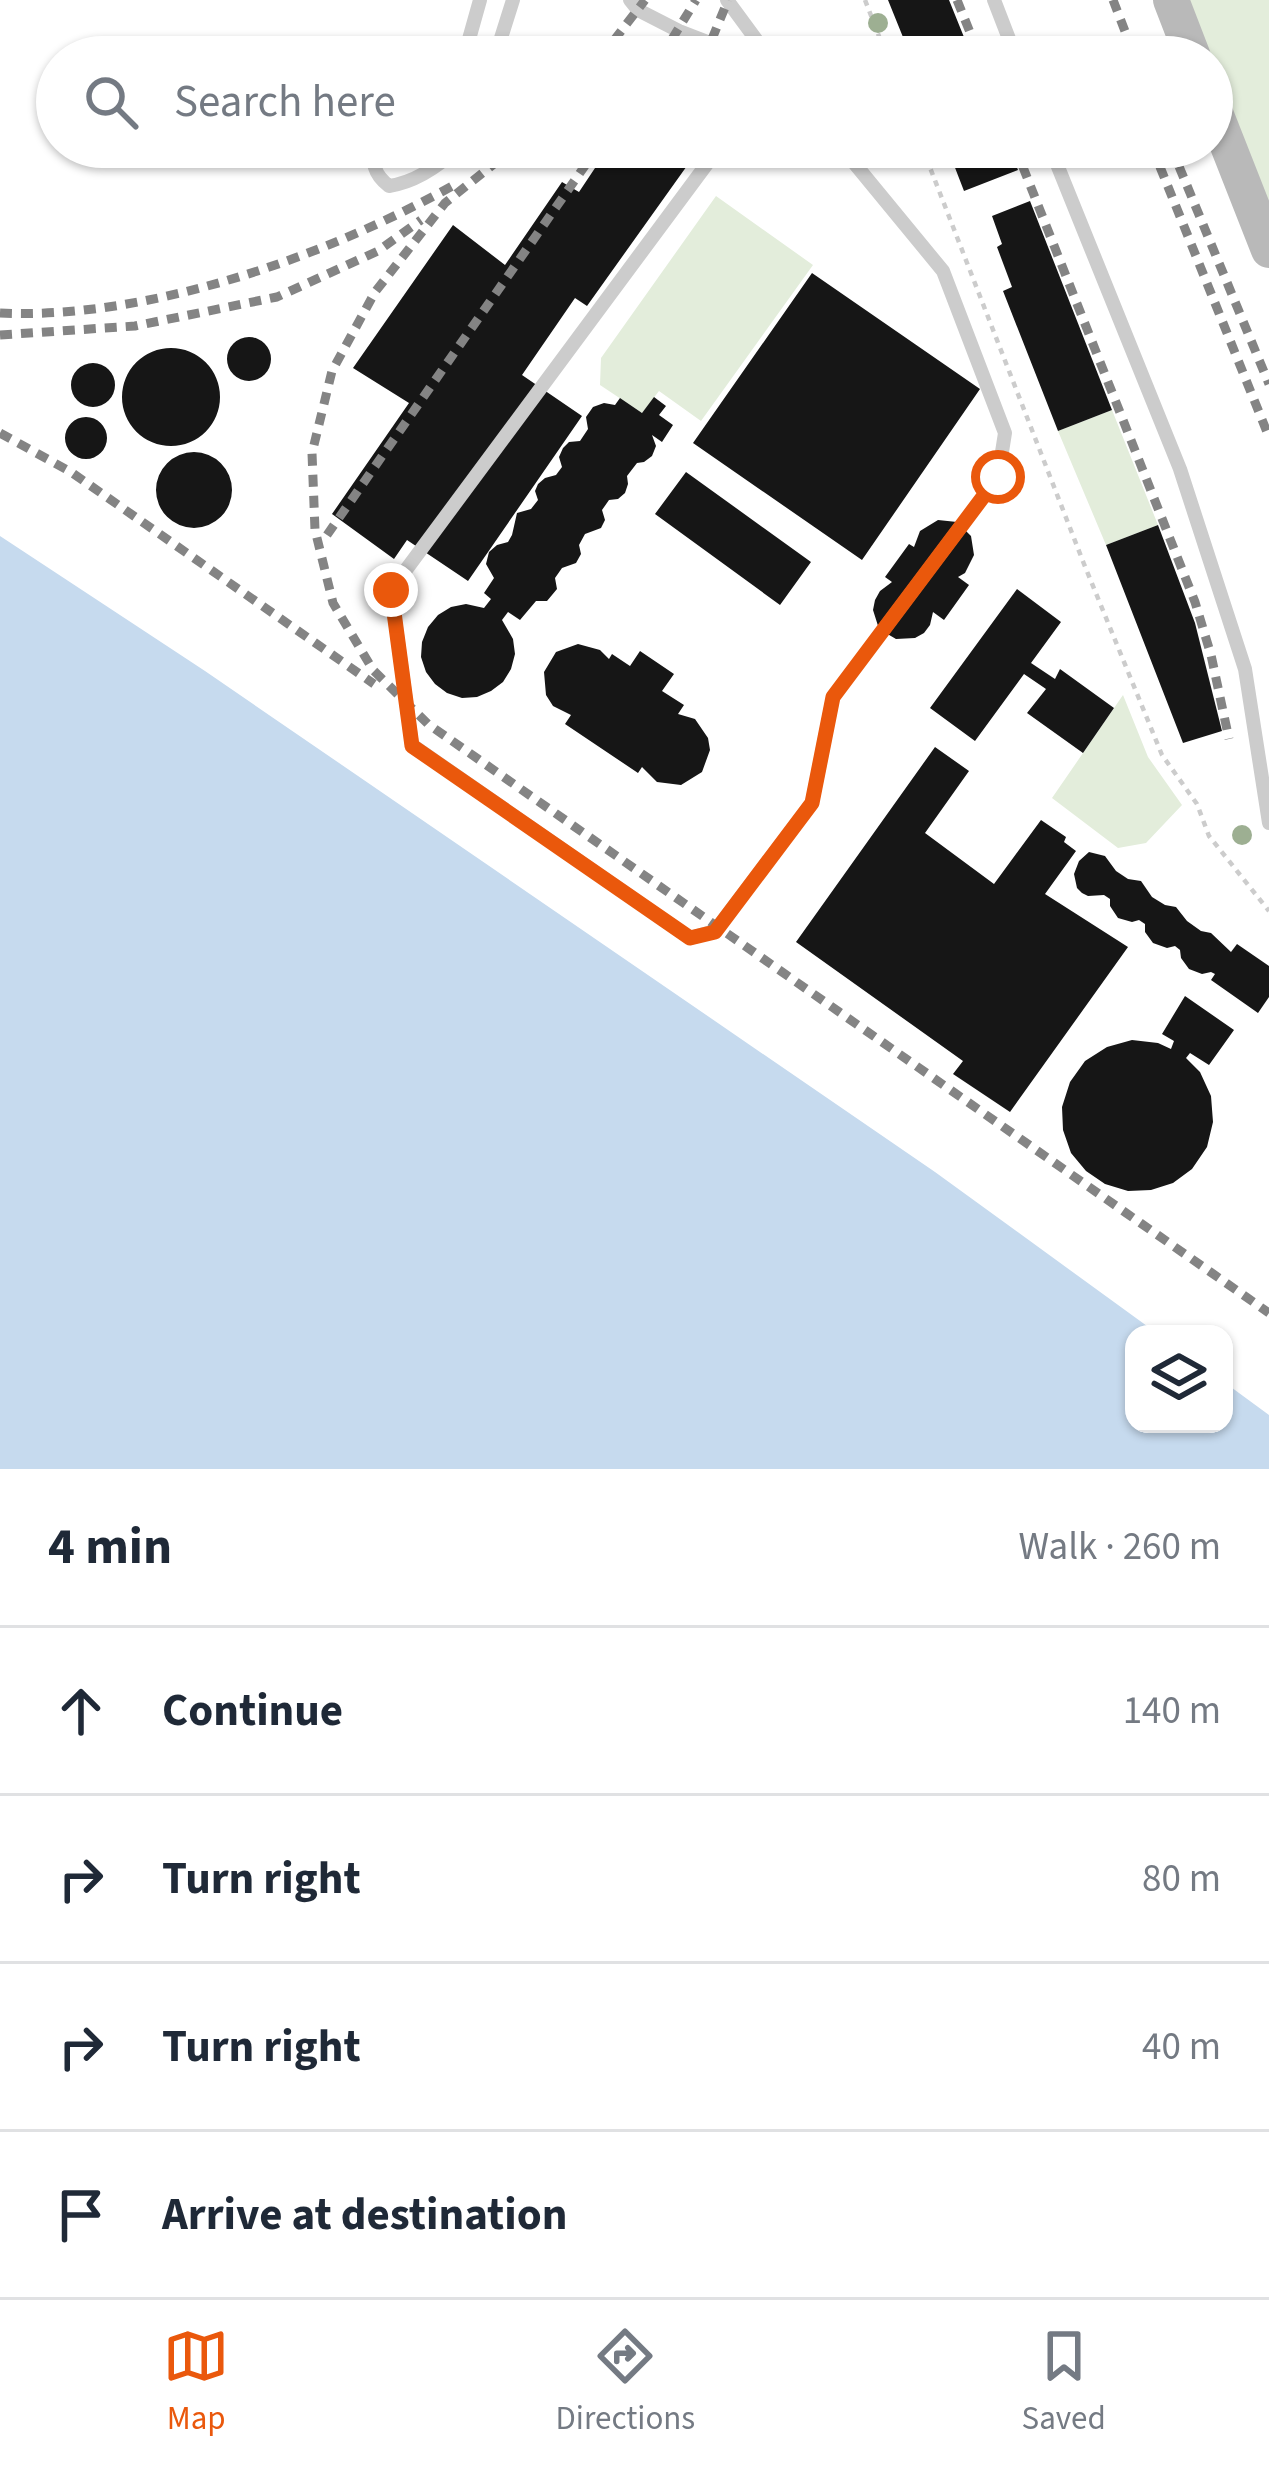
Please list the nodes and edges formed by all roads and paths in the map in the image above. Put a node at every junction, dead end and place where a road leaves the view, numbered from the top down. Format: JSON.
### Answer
{"nodes":[{"id":1,"x":480,"y":0,"type":"edge"},
{"id":2,"x":513,"y":0,"type":"edge"},
{"id":3,"x":630,"y":0,"type":"edge"},
{"id":4,"x":727,"y":0,"type":"edge"},
{"id":5,"x":865,"y":0,"type":"edge"},
{"id":6,"x":994,"y":0,"type":"edge"},
{"id":7,"x":1171,"y":0,"type":"edge"},
{"id":8,"x":470,"y":36,"type":"edge"},
{"id":9,"x":502,"y":36,"type":"edge"},
{"id":10,"x":692,"y":36,"type":"edge"},
{"id":11,"x":754,"y":36,"type":"edge"},
{"id":12,"x":879,"y":36,"type":"edge"},
{"id":13,"x":1008,"y":36,"type":"edge"},
{"id":14,"x":1185,"y":36,"type":"edge"},
{"id":15,"x":1233,"y":158,"type":"edge"},
{"id":16,"x":375,"y":168,"type":"edge"},
{"id":17,"x":431,"y":168,"type":"edge"},
{"id":18,"x":704,"y":168,"type":"edge"},
{"id":19,"x":858,"y":168,"type":"edge"},
{"id":20,"x":930,"y":168,"type":"edge"},
{"id":21,"x":1058,"y":168,"type":"edge"},
{"id":22,"x":1269,"y":250,"type":"edge"},
{"id":23,"x":1269,"y":824,"type":"edge"},
{"id":24,"x":1269,"y":911,"type":"edge"}],
"edges":[{"from":1,"to":8,"type":"lane"},
{"from":2,"to":9,"type":"lane"},
{"from":3,"to":10,"type":"lane"},
{"from":4,"to":11,"type":"lane"},
{"from":5,"to":12,"type":"path"},
{"from":6,"to":13,"type":"lane"},
{"from":7,"to":14,"type":"main road"},
{"from":15,"to":22,"type":"main road"},
{"from":16,"to":17,"type":"lane"},
{"from":18,"to":19,"type":"lane"},
{"from":20,"to":24,"type":"path"},
{"from":21,"to":23,"type":"lane"}]}
